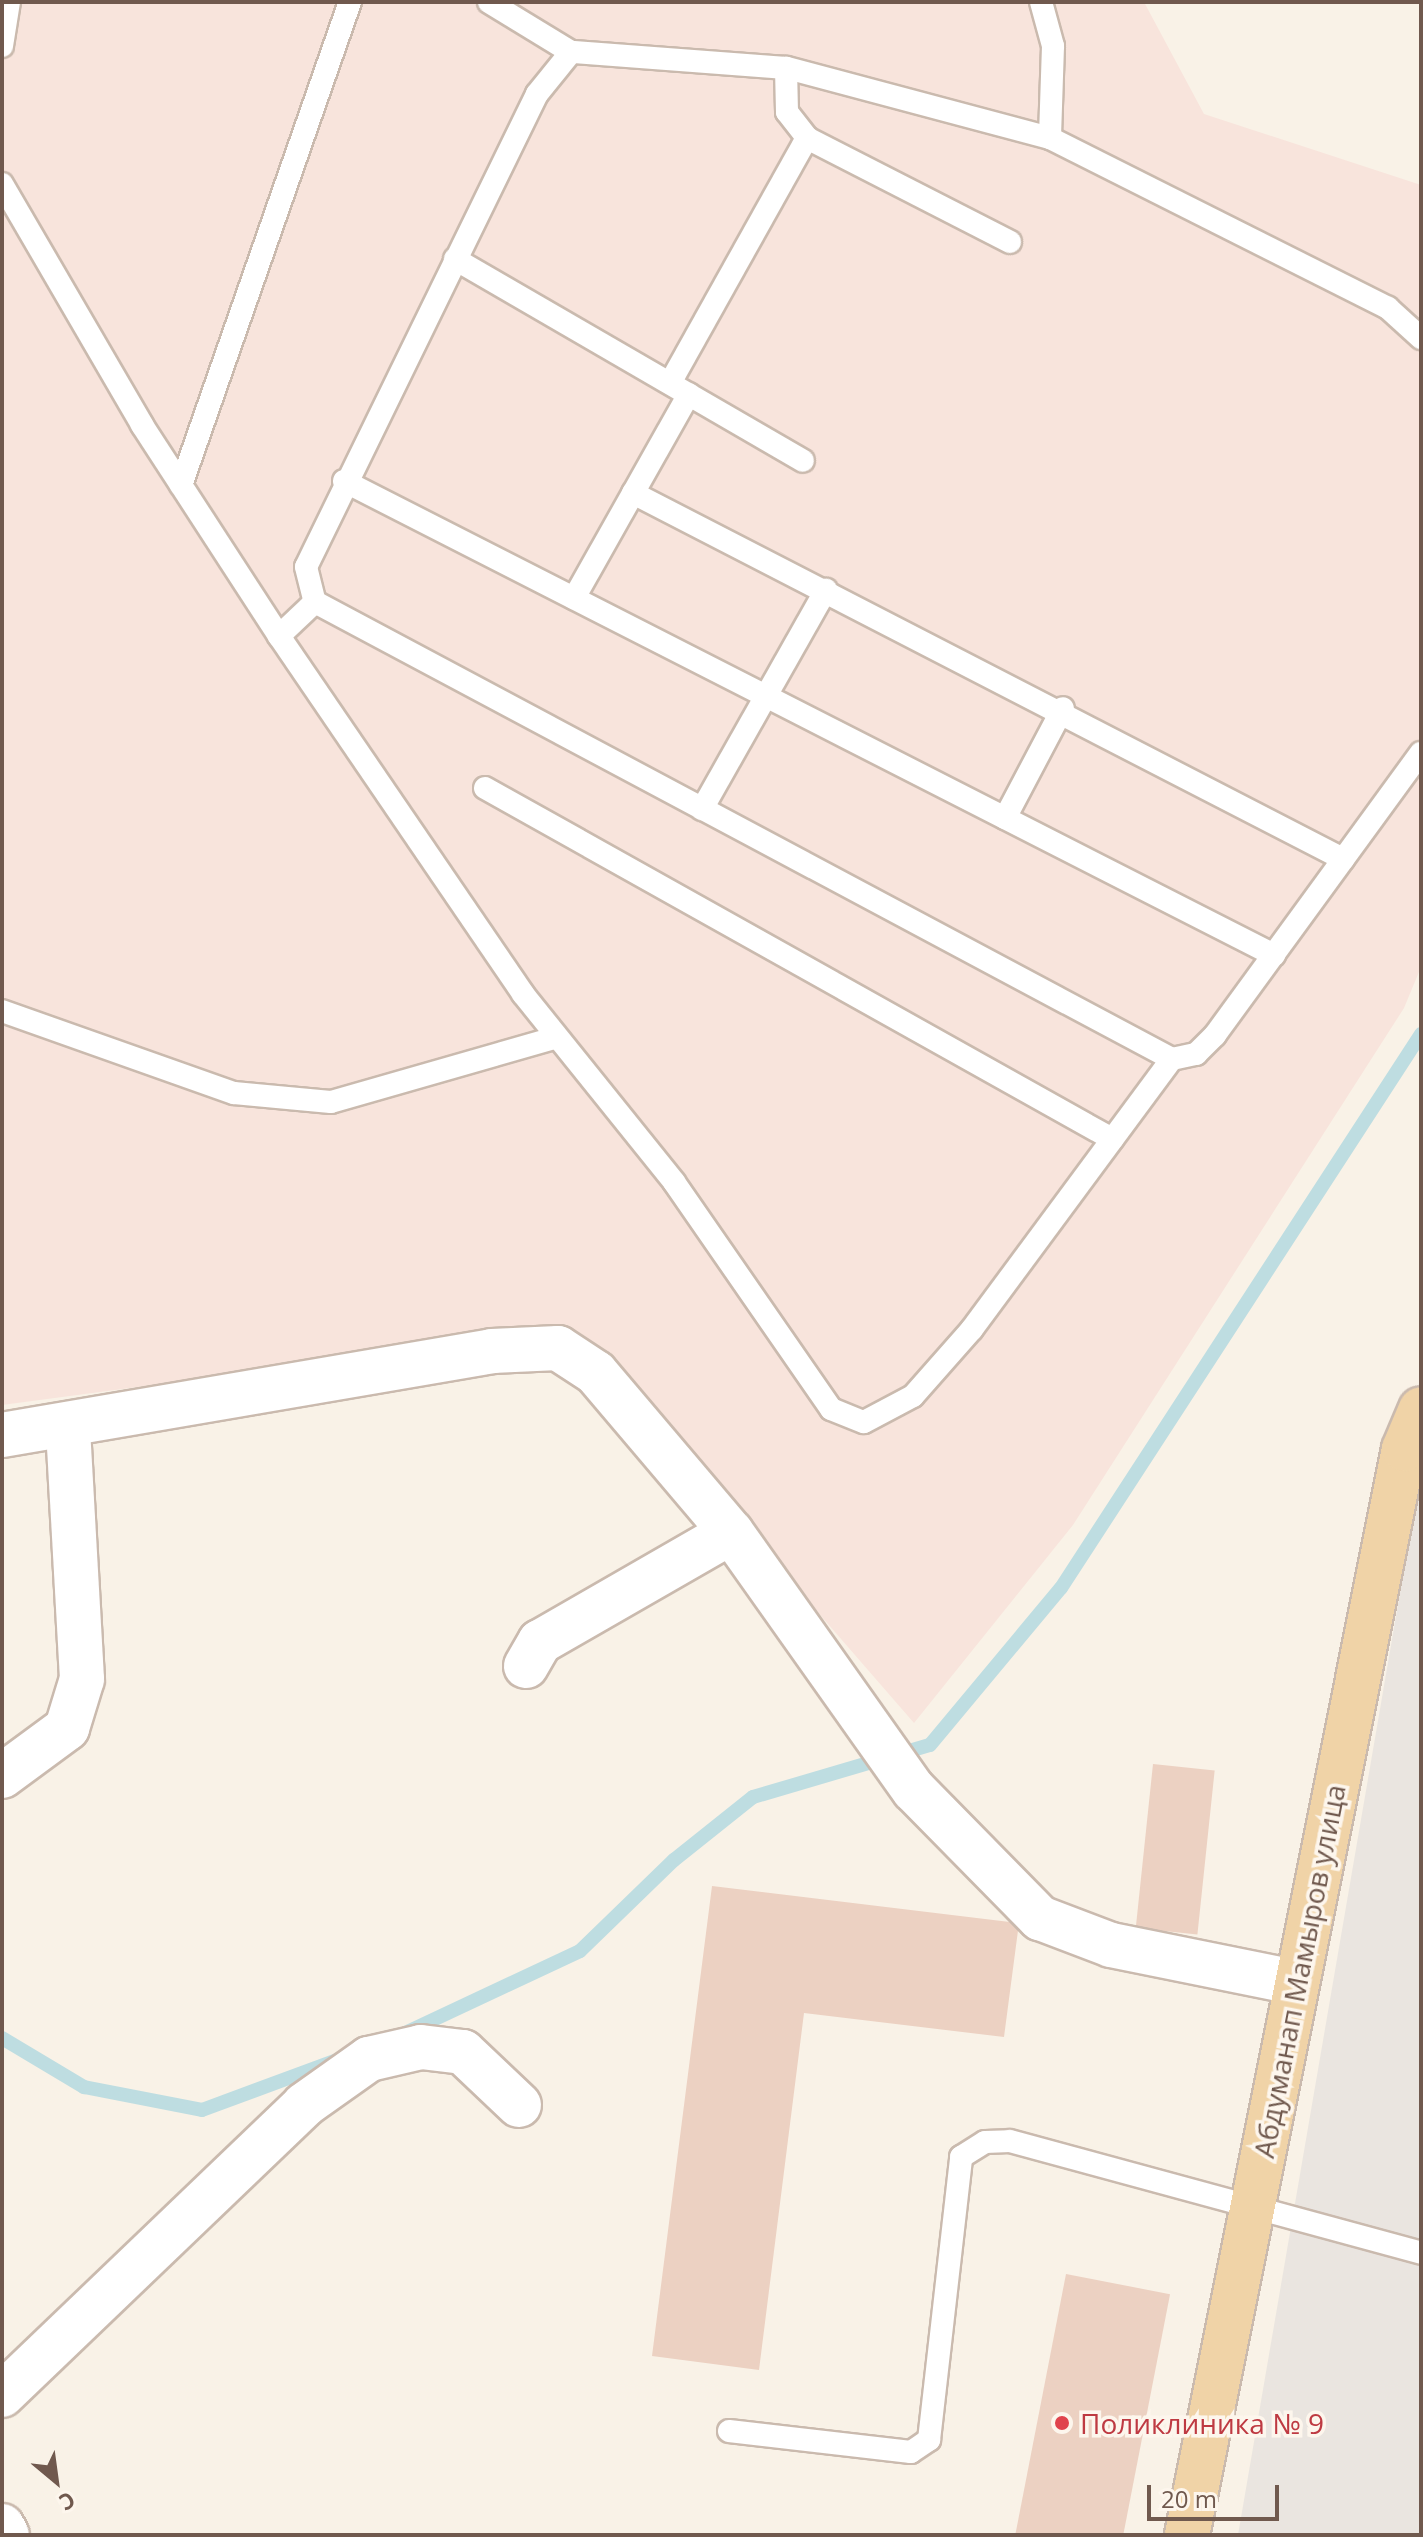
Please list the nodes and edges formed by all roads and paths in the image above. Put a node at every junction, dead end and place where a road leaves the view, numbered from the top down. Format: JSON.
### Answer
{"nodes":[{"id":1,"x":9,"y":2,"type":"edge"},
{"id":2,"x":350,"y":2,"type":"edge"},
{"id":3,"x":489,"y":2,"type":"edge"},
{"id":4,"x":1041,"y":2,"type":"edge"},
{"id":5,"x":2,"y":46,"type":"edge"},
{"id":6,"x":571,"y":52,"type":"junction"},
{"id":7,"x":786,"y":68,"type":"junction"},
{"id":8,"x":807,"y":138,"type":"junction"},
{"id":9,"x":1050,"y":138,"type":"junction"},
{"id":10,"x":2,"y":184,"type":"edge"},
{"id":11,"x":1010,"y":242,"type":"dead end"},
{"id":12,"x":455,"y":259,"type":"junction"},
{"id":13,"x":1421,"y":338,"type":"edge"},
{"id":14,"x":679,"y":389,"type":"junction"},
{"id":15,"x":803,"y":461,"type":"dead end"},
{"id":16,"x":344,"y":481,"type":"junction"},
{"id":17,"x":181,"y":485,"type":"junction"},
{"id":18,"x":633,"y":493,"type":"junction"},
{"id":19,"x":826,"y":590,"type":"junction"},
{"id":20,"x":574,"y":598,"type":"junction"},
{"id":21,"x":315,"y":602,"type":"junction"},
{"id":22,"x":279,"y":636,"type":"junction"},
{"id":23,"x":767,"y":695,"type":"junction"},
{"id":24,"x":1063,"y":708,"type":"junction"},
{"id":25,"x":1421,"y":753,"type":"edge"},
{"id":26,"x":485,"y":788,"type":"dead end"},
{"id":27,"x":702,"y":809,"type":"junction"},
{"id":28,"x":1005,"y":818,"type":"junction"},
{"id":29,"x":1343,"y":859,"type":"junction"},
{"id":30,"x":1274,"y":955,"type":"junction"},
{"id":31,"x":2,"y":1011,"type":"edge"},
{"id":32,"x":557,"y":1037,"type":"junction"},
{"id":33,"x":1172,"y":1059,"type":"junction"},
{"id":34,"x":1112,"y":1139,"type":"junction"},
{"id":35,"x":1421,"y":1409,"type":"edge"},
{"id":36,"x":68,"y":1429,"type":"junction"},
{"id":37,"x":2,"y":1435,"type":"edge"},
{"id":38,"x":731,"y":1532,"type":"junction"},
{"id":39,"x":526,"y":1666,"type":"dead end"},
{"id":40,"x":2,"y":1776,"type":"edge"},
{"id":41,"x":1294,"y":1982,"type":"junction"},
{"id":42,"x":519,"y":2105,"type":"dead end"},
{"id":43,"x":1252,"y":2212,"type":"junction"},
{"id":44,"x":1421,"y":2253,"type":"edge"},
{"id":45,"x":2,"y":2395,"type":"edge"},
{"id":46,"x":729,"y":2431,"type":"dead end"},
{"id":47,"x":2,"y":2526,"type":"edge"},
{"id":48,"x":7,"y":2535,"type":"edge"},
{"id":49,"x":1187,"y":2535,"type":"edge"}],
"edges":[{"from":1,"to":5,"type":"lane"},
{"from":2,"to":17,"type":"lane"},
{"from":3,"to":6,"type":"lane"},
{"from":4,"to":9,"type":"lane"},
{"from":6,"to":7,"type":"lane"},
{"from":6,"to":12,"type":"lane"},
{"from":7,"to":8,"type":"lane"},
{"from":7,"to":9,"type":"lane"},
{"from":8,"to":11,"type":"lane"},
{"from":8,"to":14,"type":"lane"},
{"from":9,"to":13,"type":"lane"},
{"from":10,"to":17,"type":"lane"},
{"from":12,"to":14,"type":"lane"},
{"from":12,"to":16,"type":"lane"},
{"from":14,"to":15,"type":"lane"},
{"from":14,"to":18,"type":"lane"},
{"from":16,"to":20,"type":"lane"},
{"from":16,"to":21,"type":"lane"},
{"from":17,"to":22,"type":"lane"},
{"from":18,"to":19,"type":"lane"},
{"from":18,"to":20,"type":"lane"},
{"from":19,"to":23,"type":"lane"},
{"from":19,"to":24,"type":"lane"},
{"from":20,"to":23,"type":"lane"},
{"from":21,"to":22,"type":"lane"},
{"from":21,"to":27,"type":"lane"},
{"from":22,"to":32,"type":"lane"},
{"from":23,"to":27,"type":"lane"},
{"from":23,"to":28,"type":"lane"},
{"from":24,"to":28,"type":"lane"},
{"from":24,"to":29,"type":"lane"},
{"from":25,"to":29,"type":"lane"},
{"from":26,"to":34,"type":"lane"},
{"from":27,"to":33,"type":"lane"},
{"from":28,"to":30,"type":"lane"},
{"from":29,"to":30,"type":"lane"},
{"from":30,"to":33,"type":"lane"},
{"from":31,"to":32,"type":"lane"},
{"from":32,"to":34,"type":"lane"},
{"from":33,"to":34,"type":"lane"},
{"from":35,"to":41,"type":"main road","name":"Абдуманап Мамыров улица"},
{"from":36,"to":37,"type":"street"},
{"from":36,"to":38,"type":"street"},
{"from":36,"to":40,"type":"street"},
{"from":38,"to":39,"type":"street"},
{"from":38,"to":41,"type":"street"},
{"from":41,"to":43,"type":"main road","name":"Абдуманап Мамыров улица"},
{"from":42,"to":45,"type":"street"},
{"from":43,"to":44,"type":"lane"},
{"from":43,"to":46,"type":"lane"},
{"from":43,"to":49,"type":"main road","name":"Абдуманап Мамыров улица"},
{"from":47,"to":48,"type":"street"}]}
